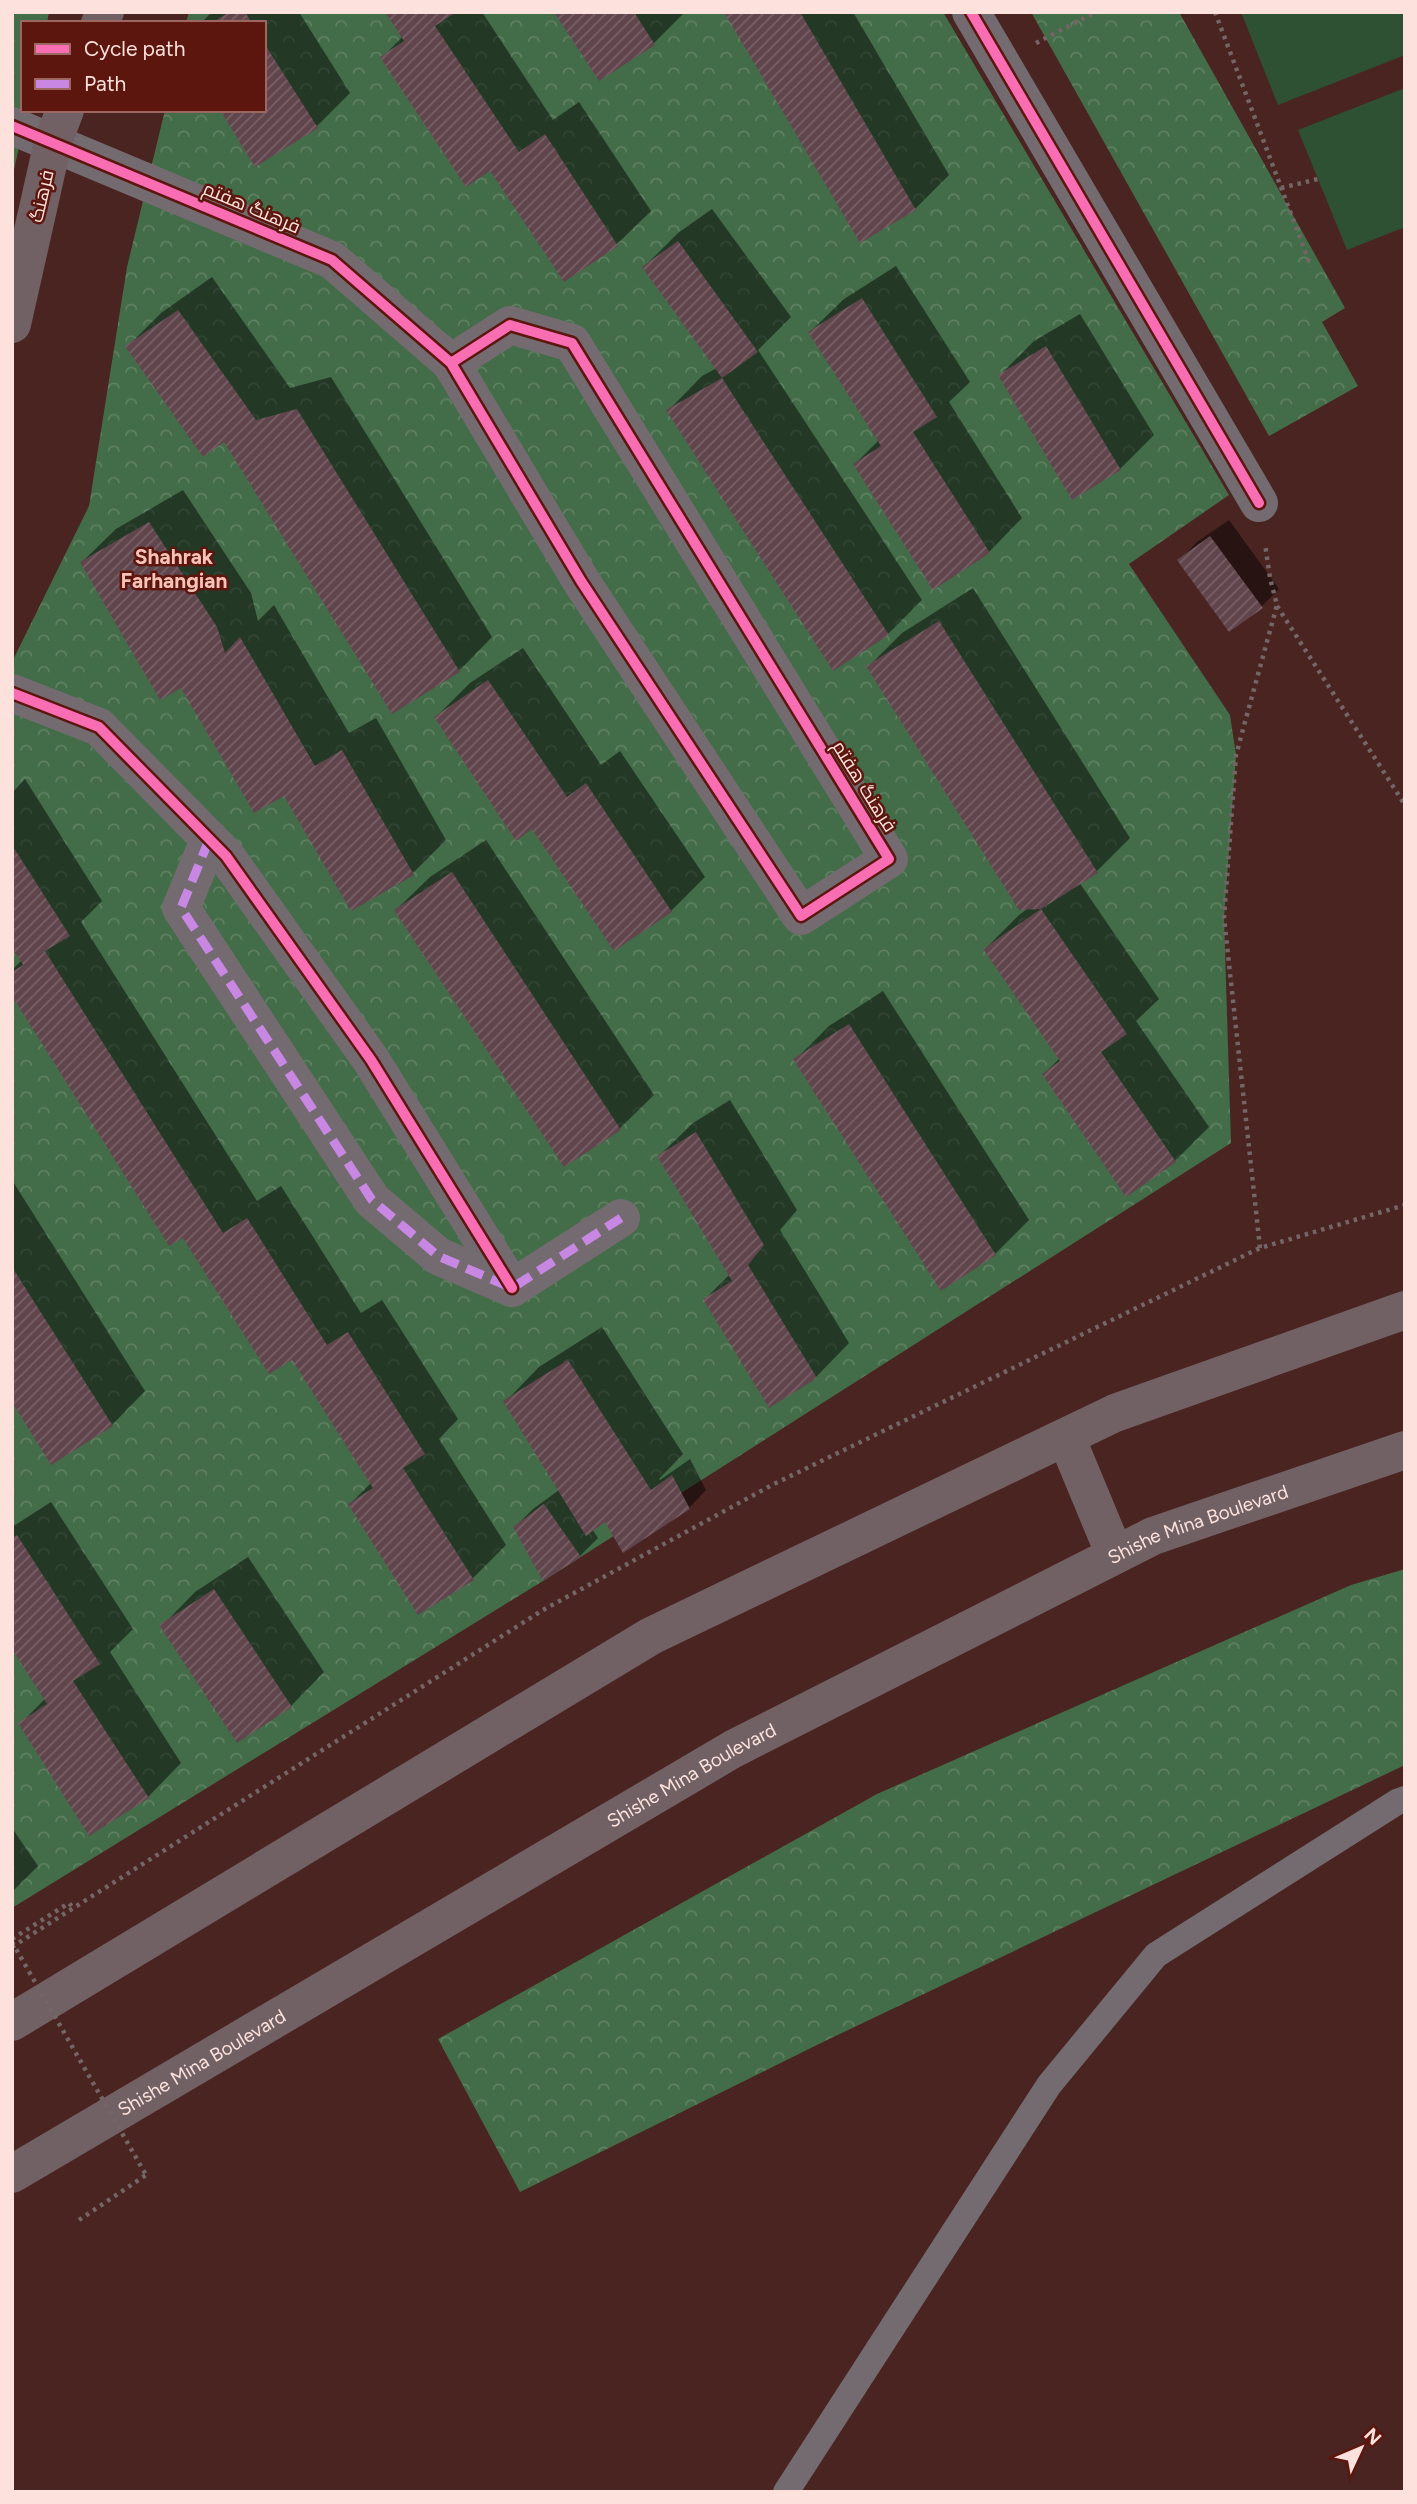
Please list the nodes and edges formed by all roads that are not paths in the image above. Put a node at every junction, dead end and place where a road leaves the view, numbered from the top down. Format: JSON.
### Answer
{"nodes":[{"id":1,"x":971,"y":12,"type":"edge"},
{"id":2,"x":12,"y":125,"type":"edge"},
{"id":3,"x":59,"y":126,"type":"edge"},
{"id":4,"x":12,"y":324,"type":"edge"},
{"id":5,"x":452,"y":363,"type":"junction"},
{"id":6,"x":1259,"y":503,"type":"road end"},
{"id":7,"x":12,"y":693,"type":"edge"},
{"id":8,"x":209,"y":840,"type":"junction"},
{"id":9,"x":621,"y":1218,"type":"dead end"},
{"id":10,"x":512,"y":1289,"type":"junction"},
{"id":11,"x":1405,"y":1310,"type":"edge"},
{"id":12,"x":1066,"y":1437,"type":"junction"},
{"id":13,"x":1405,"y":1450,"type":"edge"},
{"id":14,"x":1115,"y":1555,"type":"junction"},
{"id":15,"x":1405,"y":1799,"type":"edge"},
{"id":16,"x":12,"y":2022,"type":"edge"},
{"id":17,"x":12,"y":2174,"type":"edge"},
{"id":18,"x":786,"y":2492,"type":"edge"}],
"edges":[{"from":1,"to":6,"type":"street"},
{"from":2,"to":3,"type":"street","name":"فرهنگ هفتم"},
{"from":3,"to":4,"type":"main road","name":"فرهنگ"},
{"from":3,"to":5,"type":"street","name":"فرهنگ هفتم"},
{"from":5,"to":5,"type":"street","name":"فرهنگ هفتم"},
{"from":7,"to":8,"type":"street"},
{"from":8,"to":10,"type":"street"},
{"from":8,"to":10,"type":"street"},
{"from":9,"to":10,"type":"street"},
{"from":11,"to":12,"type":"main road"},
{"from":12,"to":14,"type":"main road"},
{"from":12,"to":16,"type":"main road"},
{"from":13,"to":14,"type":"main road","name":"Shishe Mina Boulevard"},
{"from":14,"to":17,"type":"main road","name":"Shishe Mina Boulevard"},
{"from":15,"to":18,"type":"lane"}]}
